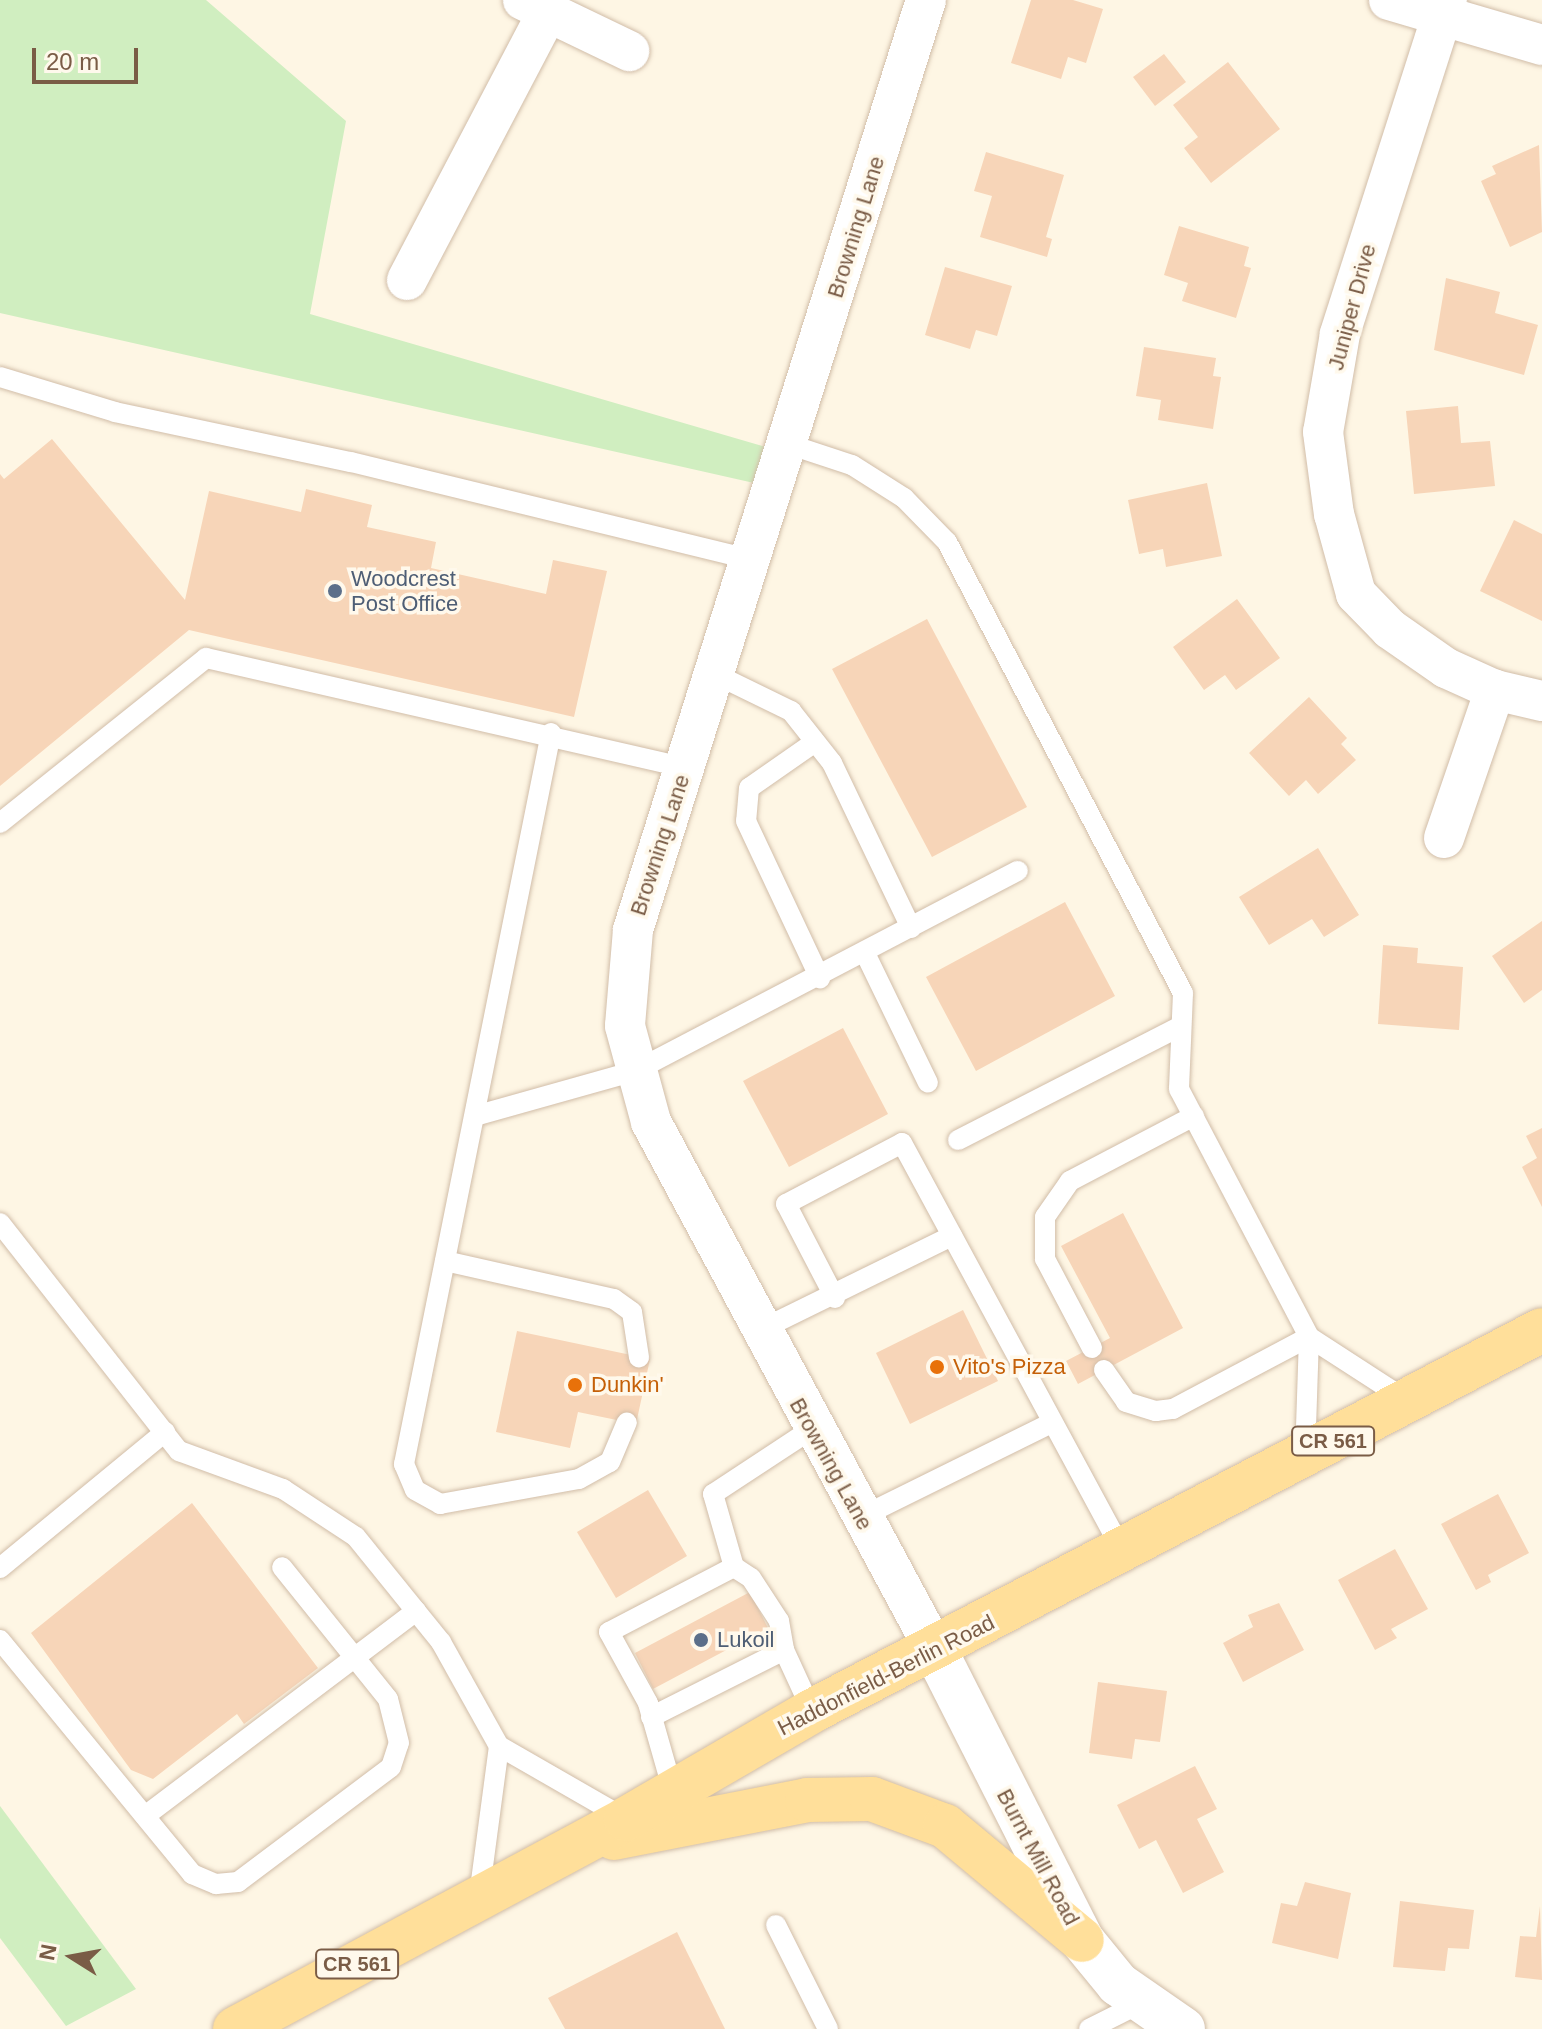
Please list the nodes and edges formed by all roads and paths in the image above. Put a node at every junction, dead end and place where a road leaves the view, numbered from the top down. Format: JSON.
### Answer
{"nodes":[{"id":1,"x":926,"y":0,"type":"edge"},
{"id":2,"x":1389,"y":0,"type":"edge"},
{"id":3,"x":535,"y":5,"type":"edge"},
{"id":4,"x":1444,"y":9,"type":"edge"},
{"id":5,"x":1542,"y":45,"type":"edge"},
{"id":6,"x":629,"y":51,"type":"dead end"},
{"id":7,"x":407,"y":280,"type":"dead end"},
{"id":8,"x":0,"y":377,"type":"edge"},
{"id":9,"x":788,"y":444,"type":"junction"},
{"id":10,"x":752,"y":560,"type":"junction"},
{"id":11,"x":715,"y":674,"type":"junction"},
{"id":12,"x":1495,"y":690,"type":"junction"},
{"id":13,"x":1542,"y":701,"type":"edge"},
{"id":14,"x":551,"y":733,"type":"junction"},
{"id":15,"x":815,"y":742,"type":"junction"},
{"id":16,"x":685,"y":768,"type":"junction"},
{"id":17,"x":0,"y":823,"type":"edge"},
{"id":18,"x":1444,"y":838,"type":"dead end"},
{"id":19,"x":1018,"y":871,"type":"dead end"},
{"id":20,"x":911,"y":928,"type":"junction"},
{"id":21,"x":865,"y":953,"type":"junction"},
{"id":22,"x":820,"y":978,"type":"junction"},
{"id":23,"x":1181,"y":1026,"type":"junction"},
{"id":24,"x":635,"y":1071,"type":"junction"},
{"id":25,"x":928,"y":1083,"type":"dead end"},
{"id":26,"x":475,"y":1116,"type":"junction"},
{"id":27,"x":1194,"y":1116,"type":"junction"},
{"id":28,"x":958,"y":1140,"type":"dead end"},
{"id":29,"x":0,"y":1223,"type":"edge"},
{"id":30,"x":952,"y":1236,"type":"junction"},
{"id":31,"x":445,"y":1261,"type":"junction"},
{"id":32,"x":835,"y":1298,"type":"junction"},
{"id":33,"x":1542,"y":1330,"type":"edge"},
{"id":34,"x":758,"y":1331,"type":"junction"},
{"id":35,"x":1309,"y":1337,"type":"junction"},
{"id":36,"x":1092,"y":1348,"type":"dead end"},
{"id":37,"x":639,"y":1357,"type":"dead end"},
{"id":38,"x":1104,"y":1370,"type":"dead end"},
{"id":39,"x":1408,"y":1401,"type":"junction"},
{"id":40,"x":627,"y":1422,"type":"dead end"},
{"id":41,"x":1049,"y":1424,"type":"junction"},
{"id":42,"x":812,"y":1429,"type":"junction"},
{"id":43,"x":165,"y":1432,"type":"junction"},
{"id":44,"x":1305,"y":1456,"type":"junction"},
{"id":45,"x":861,"y":1517,"type":"junction"},
{"id":46,"x":1123,"y":1551,"type":"junction"},
{"id":47,"x":282,"y":1567,"type":"dead end"},
{"id":48,"x":734,"y":1567,"type":"junction"},
{"id":49,"x":0,"y":1568,"type":"edge"},
{"id":50,"x":416,"y":1611,"type":"junction"},
{"id":51,"x":0,"y":1640,"type":"edge"},
{"id":52,"x":784,"y":1650,"type":"junction"},
{"id":53,"x":935,"y":1650,"type":"junction"},
{"id":54,"x":355,"y":1658,"type":"junction"},
{"id":55,"x":812,"y":1711,"type":"junction"},
{"id":56,"x":651,"y":1717,"type":"junction"},
{"id":57,"x":499,"y":1746,"type":"junction"},
{"id":58,"x":673,"y":1791,"type":"junction"},
{"id":59,"x":145,"y":1816,"type":"junction"},
{"id":60,"x":626,"y":1819,"type":"junction"},
{"id":61,"x":576,"y":1846,"type":"junction"},
{"id":62,"x":479,"y":1898,"type":"junction"},
{"id":63,"x":776,"y":1925,"type":"dead end"},
{"id":64,"x":1082,"y":1940,"type":"junction"},
{"id":65,"x":1143,"y":2002,"type":"junction"},
{"id":66,"x":235,"y":2029,"type":"edge"},
{"id":67,"x":828,"y":2029,"type":"edge"},
{"id":68,"x":1089,"y":2029,"type":"edge"},
{"id":69,"x":1183,"y":2029,"type":"edge"}],
"edges":[{"from":1,"to":9,"type":"street","name":"Browning Lane"},
{"from":2,"to":4,"type":"street"},
{"from":3,"to":6,"type":"street"},
{"from":3,"to":7,"type":"street"},
{"from":4,"to":5,"type":"street"},
{"from":4,"to":12,"type":"street","name":"Juniper Drive"},
{"from":8,"to":10,"type":"lane"},
{"from":9,"to":10,"type":"street","name":"Browning Lane"},
{"from":9,"to":23,"type":"lane"},
{"from":10,"to":11,"type":"street","name":"Browning Lane"},
{"from":11,"to":15,"type":"lane"},
{"from":11,"to":16,"type":"street","name":"Browning Lane"},
{"from":12,"to":13,"type":"street","name":"Juniper Drive"},
{"from":12,"to":18,"type":"street"},
{"from":14,"to":16,"type":"lane"},
{"from":14,"to":17,"type":"lane"},
{"from":14,"to":26,"type":"lane"},
{"from":15,"to":20,"type":"lane"},
{"from":15,"to":22,"type":"lane"},
{"from":16,"to":24,"type":"street","name":"Browning Lane"},
{"from":19,"to":20,"type":"lane"},
{"from":20,"to":21,"type":"lane"},
{"from":21,"to":22,"type":"lane"},
{"from":21,"to":25,"type":"lane"},
{"from":22,"to":24,"type":"lane"},
{"from":23,"to":27,"type":"lane"},
{"from":23,"to":28,"type":"lane"},
{"from":24,"to":26,"type":"lane"},
{"from":24,"to":34,"type":"street","name":"Browning Lane"},
{"from":26,"to":31,"type":"lane"},
{"from":27,"to":35,"type":"lane"},
{"from":27,"to":36,"type":"lane"},
{"from":29,"to":43,"type":"lane"},
{"from":30,"to":32,"type":"lane"},
{"from":30,"to":32,"type":"lane"},
{"from":30,"to":41,"type":"lane"},
{"from":31,"to":37,"type":"lane"},
{"from":31,"to":40,"type":"lane"},
{"from":32,"to":34,"type":"lane"},
{"from":33,"to":39,"type":"main road","name":"Haddonfield-Berlin Road","number":"CR 561"},
{"from":34,"to":42,"type":"street","name":"Browning Lane"},
{"from":35,"to":38,"type":"lane"},
{"from":35,"to":39,"type":"lane"},
{"from":35,"to":44,"type":"lane"},
{"from":39,"to":44,"type":"main road","name":"Haddonfield-Berlin Road","number":"CR 561"},
{"from":41,"to":45,"type":"lane"},
{"from":41,"to":46,"type":"lane"},
{"from":42,"to":45,"type":"street","name":"Browning Lane"},
{"from":42,"to":48,"type":"lane"},
{"from":43,"to":49,"type":"lane"},
{"from":43,"to":50,"type":"lane"},
{"from":44,"to":46,"type":"main road","name":"Haddonfield-Berlin Road","number":"CR 561"},
{"from":45,"to":53,"type":"street","name":"Browning Lane"},
{"from":46,"to":53,"type":"main road","name":"Haddonfield-Berlin Road","number":"CR 561"},
{"from":47,"to":54,"type":"lane"},
{"from":48,"to":52,"type":"lane"},
{"from":48,"to":56,"type":"lane"},
{"from":50,"to":54,"type":"lane"},
{"from":50,"to":57,"type":"lane"},
{"from":51,"to":59,"type":"lane"},
{"from":52,"to":55,"type":"lane"},
{"from":52,"to":56,"type":"lane"},
{"from":53,"to":55,"type":"main road","name":"Haddonfield-Berlin Road","number":"CR 561"},
{"from":53,"to":64,"type":"main road","name":"Burnt Mill Road"},
{"from":54,"to":59,"type":"lane"},
{"from":54,"to":59,"type":"lane"},
{"from":55,"to":58,"type":"main road","name":"Haddonfield-Berlin Road","number":"CR 561"},
{"from":56,"to":58,"type":"lane"},
{"from":57,"to":60,"type":"lane"},
{"from":57,"to":62,"type":"lane"},
{"from":58,"to":60,"type":"main road","name":"Haddonfield-Berlin Road","number":"CR 561"},
{"from":60,"to":61,"type":"main road","name":"Haddonfield-Berlin Road","number":"CR 561"},
{"from":61,"to":62,"type":"main road","name":"Haddonfield-Berlin Road","number":"CR 561"},
{"from":61,"to":64,"type":"main road"},
{"from":62,"to":66,"type":"main road","name":"Haddonfield-Berlin Road","number":"CR 561"},
{"from":63,"to":67,"type":"lane"},
{"from":64,"to":65,"type":"main road","name":"Burnt Mill Road"},
{"from":65,"to":68,"type":"lane"},
{"from":65,"to":69,"type":"main road","name":"Burnt Mill Road"}]}
